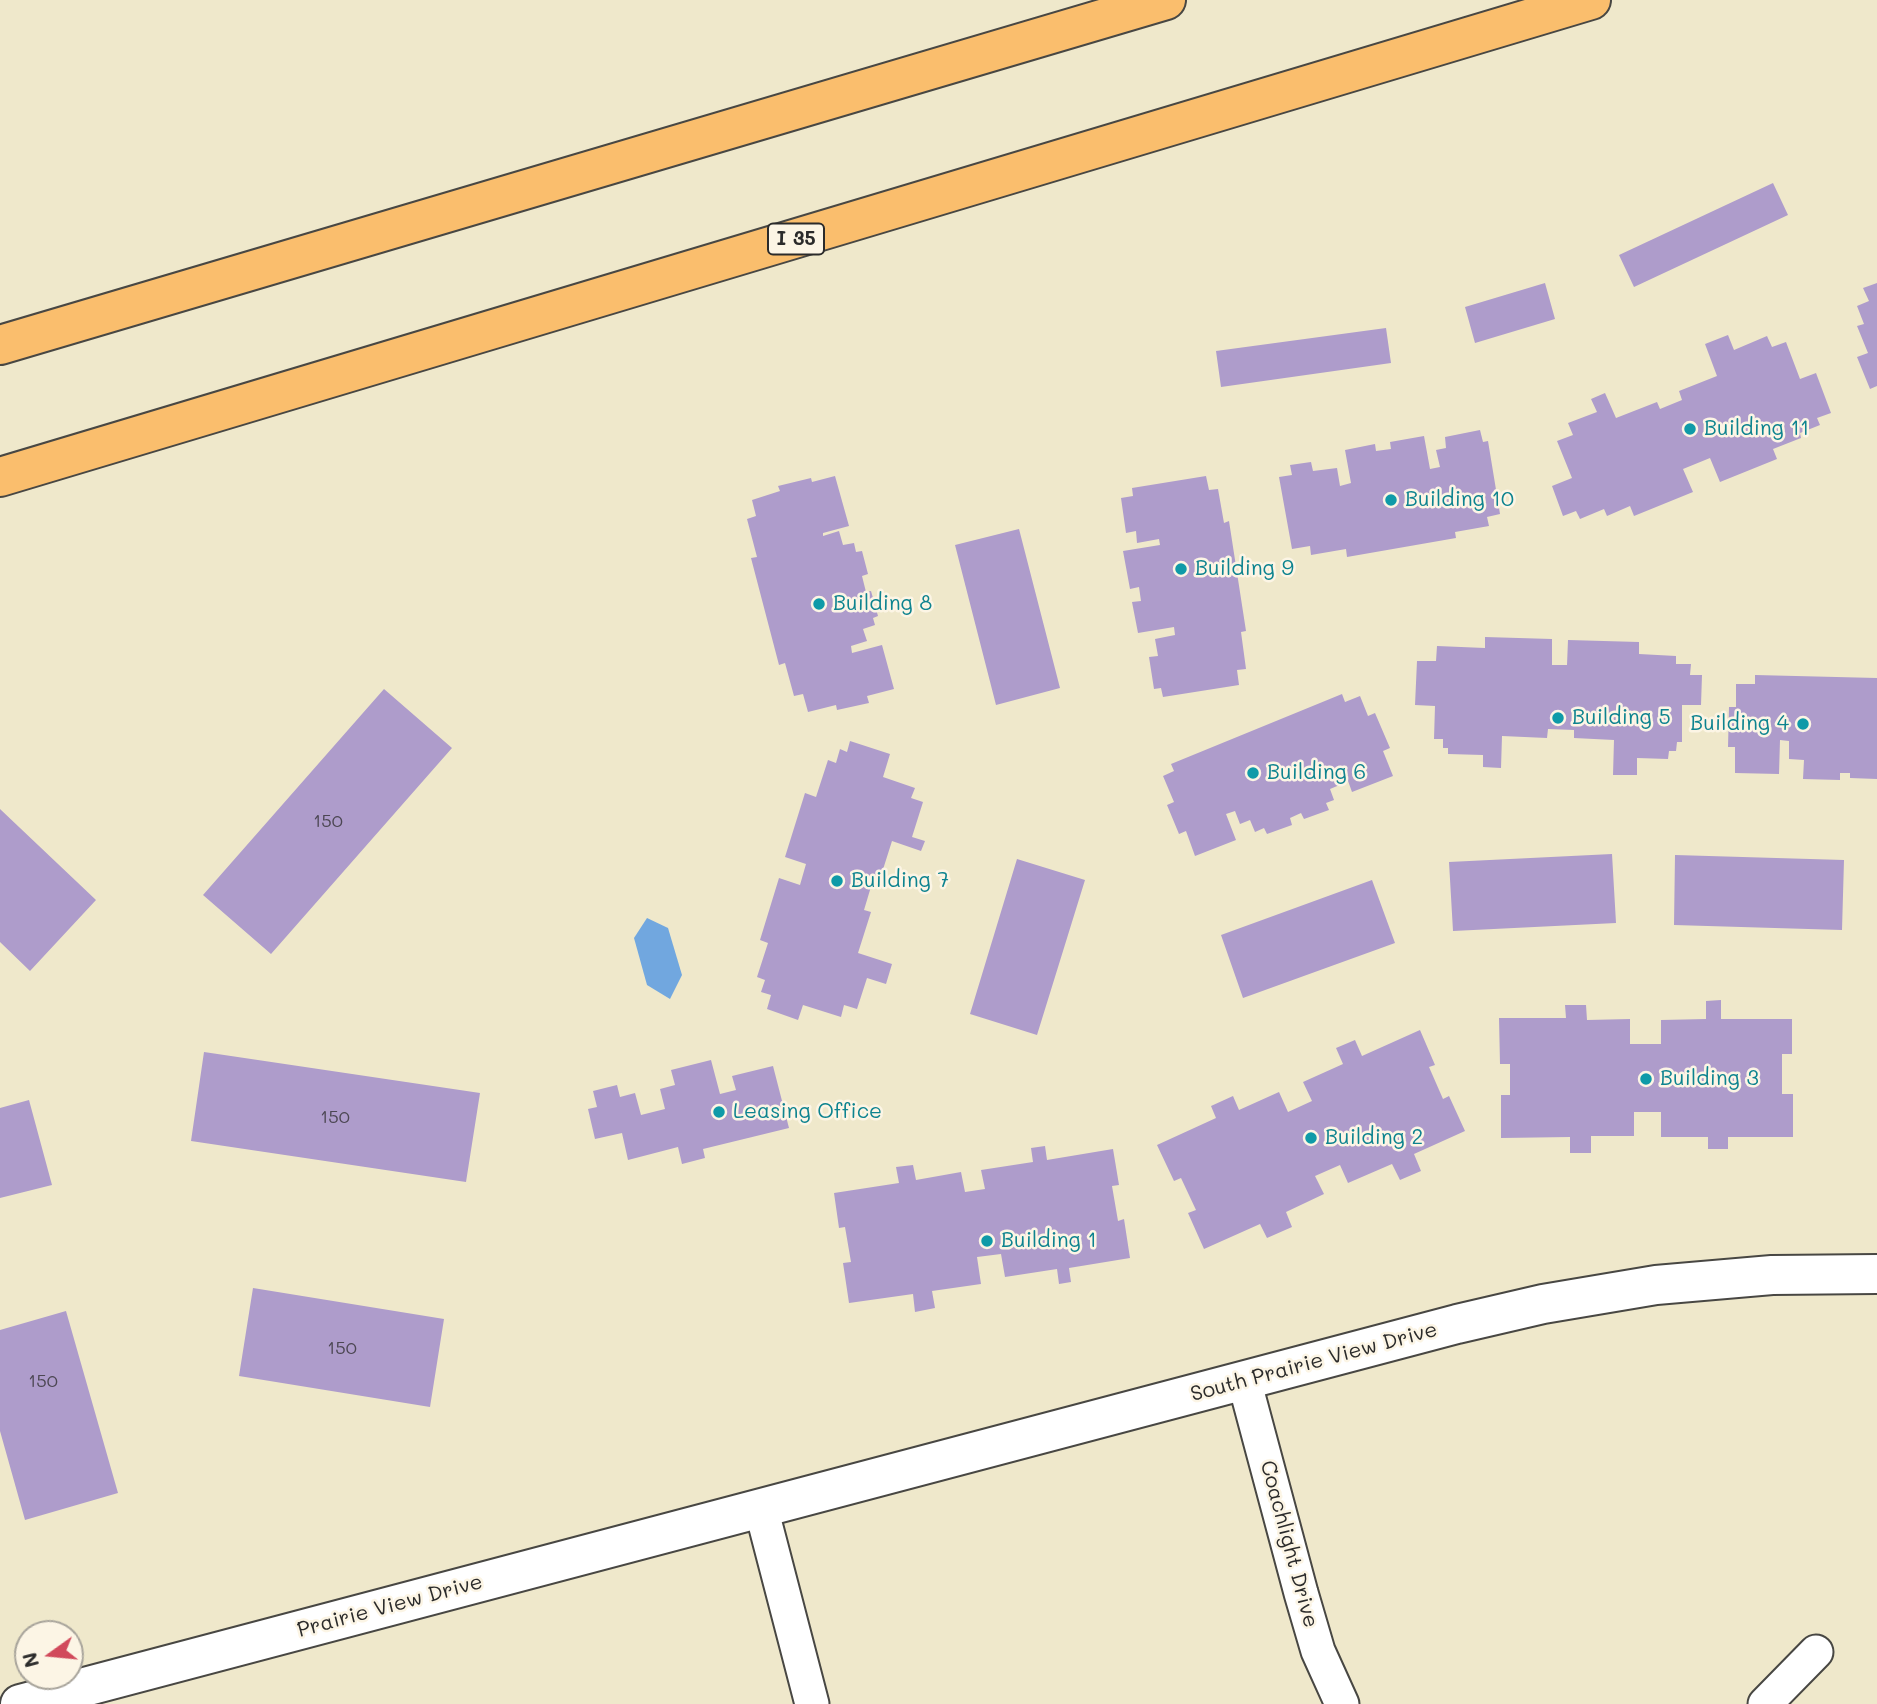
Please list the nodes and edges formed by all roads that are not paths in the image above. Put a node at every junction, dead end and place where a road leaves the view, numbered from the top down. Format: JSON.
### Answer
{"nodes":[{"id":1,"x":1166,"y":0,"type":"edge"},
{"id":2,"x":1591,"y":0,"type":"edge"},
{"id":3,"x":0,"y":345,"type":"edge"},
{"id":4,"x":0,"y":477,"type":"edge"},
{"id":5,"x":1877,"y":1274,"type":"edge"},
{"id":6,"x":1244,"y":1380,"type":"junction"},
{"id":7,"x":761,"y":1507,"type":"junction"},
{"id":8,"x":1816,"y":1652,"type":"dead end"},
{"id":9,"x":20,"y":1704,"type":"edge"},
{"id":10,"x":812,"y":1704,"type":"edge"},
{"id":11,"x":1342,"y":1704,"type":"edge"},
{"id":12,"x":1765,"y":1704,"type":"edge"}],
"edges":[{"from":1,"to":3,"type":"highway"},
{"from":2,"to":4,"type":"highway","number":"I 35"},
{"from":5,"to":6,"type":"street","name":"South Prairie View Drive"},
{"from":6,"to":7,"type":"street","name":"South Prairie View Drive"},
{"from":6,"to":11,"type":"street","name":"Coachlight Drive"},
{"from":7,"to":9,"type":"street","name":"Prairie View Drive"},
{"from":7,"to":10,"type":"street"},
{"from":8,"to":12,"type":"street"}]}
